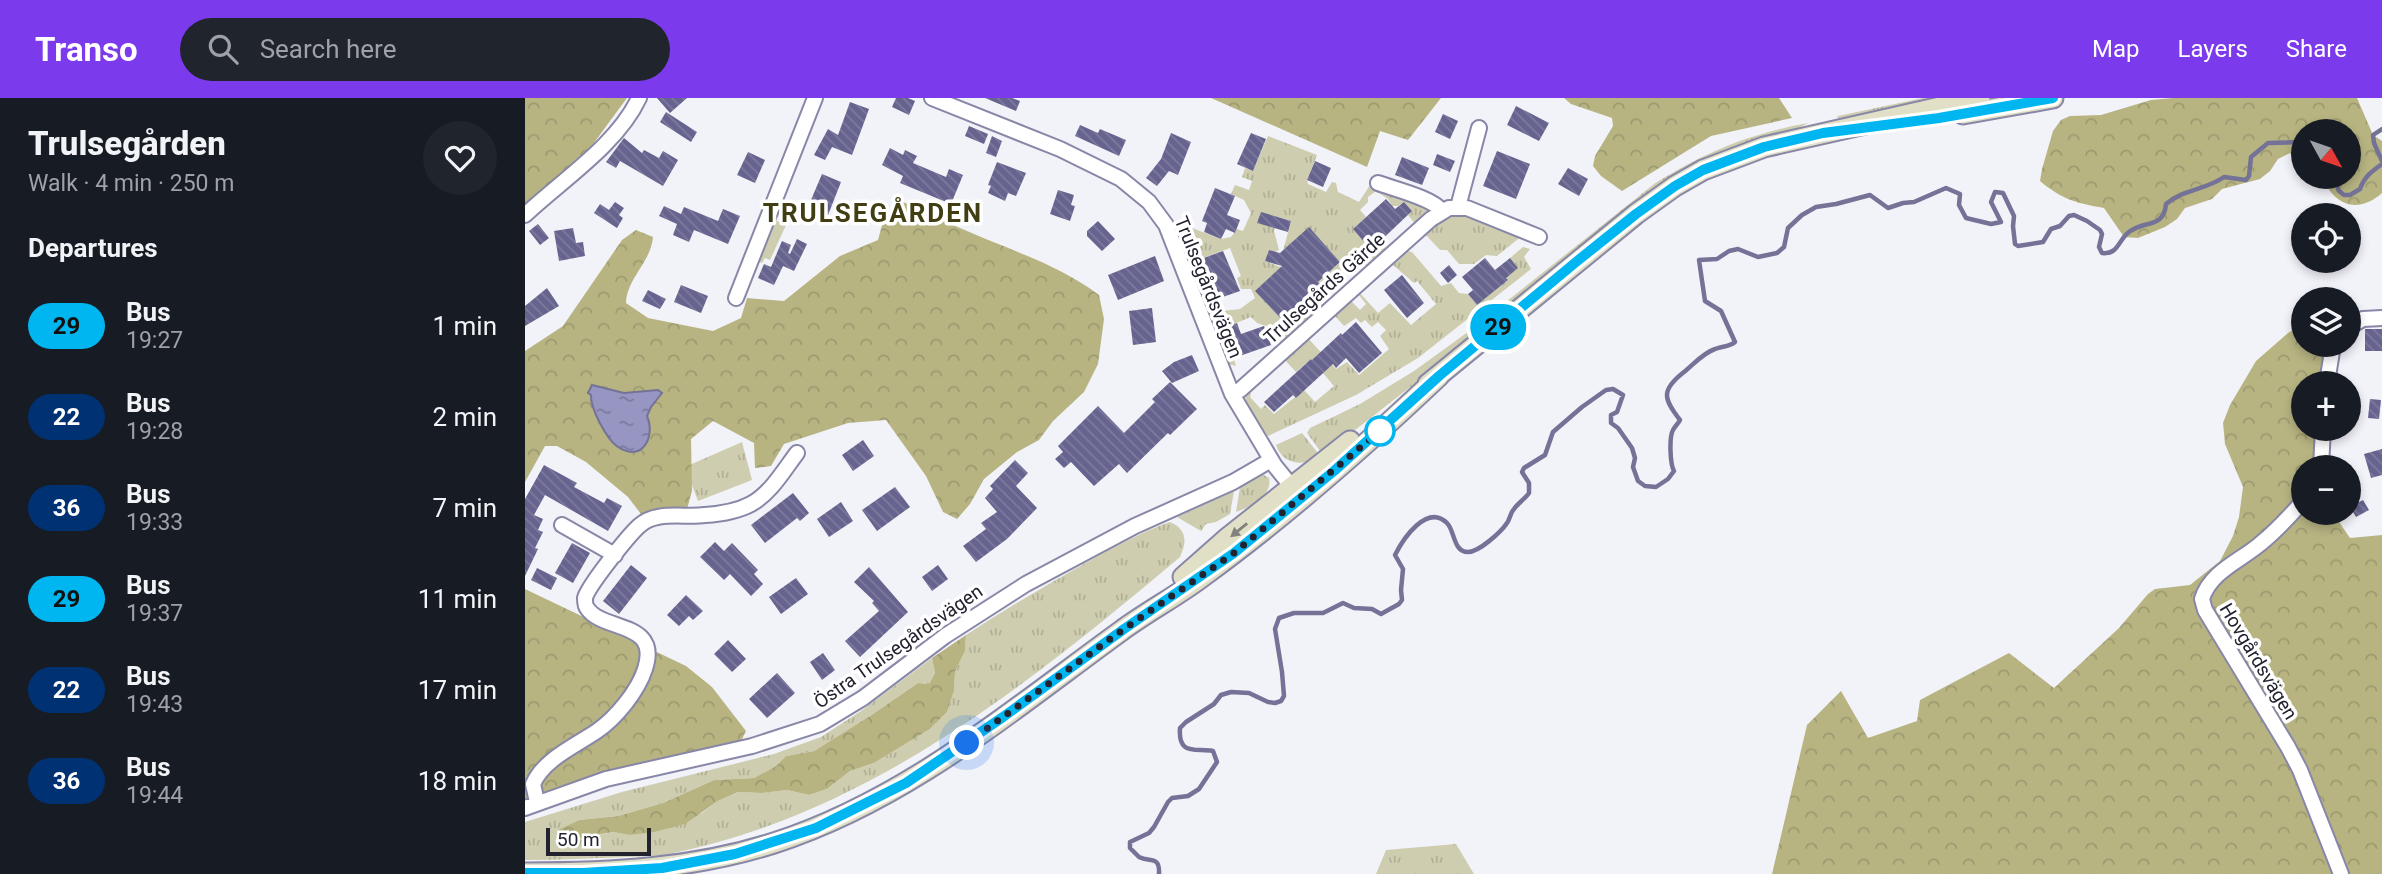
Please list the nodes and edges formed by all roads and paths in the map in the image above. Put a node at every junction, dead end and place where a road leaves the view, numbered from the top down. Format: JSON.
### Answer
{"nodes":[{"id":1,"x":639,"y":98,"type":"edge"},
{"id":2,"x":815,"y":98,"type":"edge"},
{"id":3,"x":932,"y":98,"type":"edge"},
{"id":4,"x":1980,"y":98,"type":"edge"},
{"id":5,"x":2053,"y":98,"type":"edge"},
{"id":6,"x":1479,"y":128,"type":"dead end"},
{"id":7,"x":1823,"y":133,"type":"junction"},
{"id":8,"x":1378,"y":183,"type":"dead end"},
{"id":9,"x":1458,"y":207,"type":"junction"},
{"id":10,"x":1442,"y":211,"type":"junction"},
{"id":11,"x":525,"y":215,"type":"edge"},
{"id":12,"x":1539,"y":237,"type":"dead end"},
{"id":13,"x":736,"y":298,"type":"dead end"},
{"id":14,"x":2382,"y":318,"type":"edge"},
{"id":15,"x":2361,"y":320,"type":"edge"},
{"id":16,"x":1232,"y":394,"type":"junction"},
{"id":17,"x":797,"y":453,"type":"dead end"},
{"id":18,"x":1271,"y":460,"type":"junction"},
{"id":19,"x":1297,"y":492,"type":"junction"},
{"id":20,"x":2291,"y":514,"type":"edge"},
{"id":21,"x":562,"y":524,"type":"dead end"},
{"id":22,"x":615,"y":555,"type":"junction"},
{"id":23,"x":531,"y":805,"type":"edge"},
{"id":24,"x":525,"y":873,"type":"edge"},
{"id":25,"x":2341,"y":874,"type":"edge"}],
"edges":[{"from":1,"to":11,"type":"street"},
{"from":2,"to":13,"type":"street"},
{"from":3,"to":16,"type":"street","name":"Trulsegårdsvägen"},
{"from":4,"to":7,"type":"street"},
{"from":5,"to":7,"type":"street"},
{"from":6,"to":9,"type":"street"},
{"from":7,"to":19,"type":"street"},
{"from":8,"to":10,"type":"street"},
{"from":9,"to":10,"type":"street","name":"Trulsegårds Gärde"},
{"from":9,"to":12,"type":"street"},
{"from":10,"to":16,"type":"street","name":"Trulsegårds Gärde"},
{"from":14,"to":15,"type":"street"},
{"from":16,"to":18,"type":"street","name":"Trulsegårdsvägen"},
{"from":17,"to":22,"type":"street"},
{"from":18,"to":19,"type":"street","name":"Trulsegårdsvägen"},
{"from":18,"to":23,"type":"street","name":"Östra Trulsegårdsvägen"},
{"from":19,"to":24,"type":"street"},
{"from":20,"to":25,"type":"street","name":"Hovgårdsvägen"},
{"from":21,"to":22,"type":"street"},
{"from":22,"to":23,"type":"street"}]}
